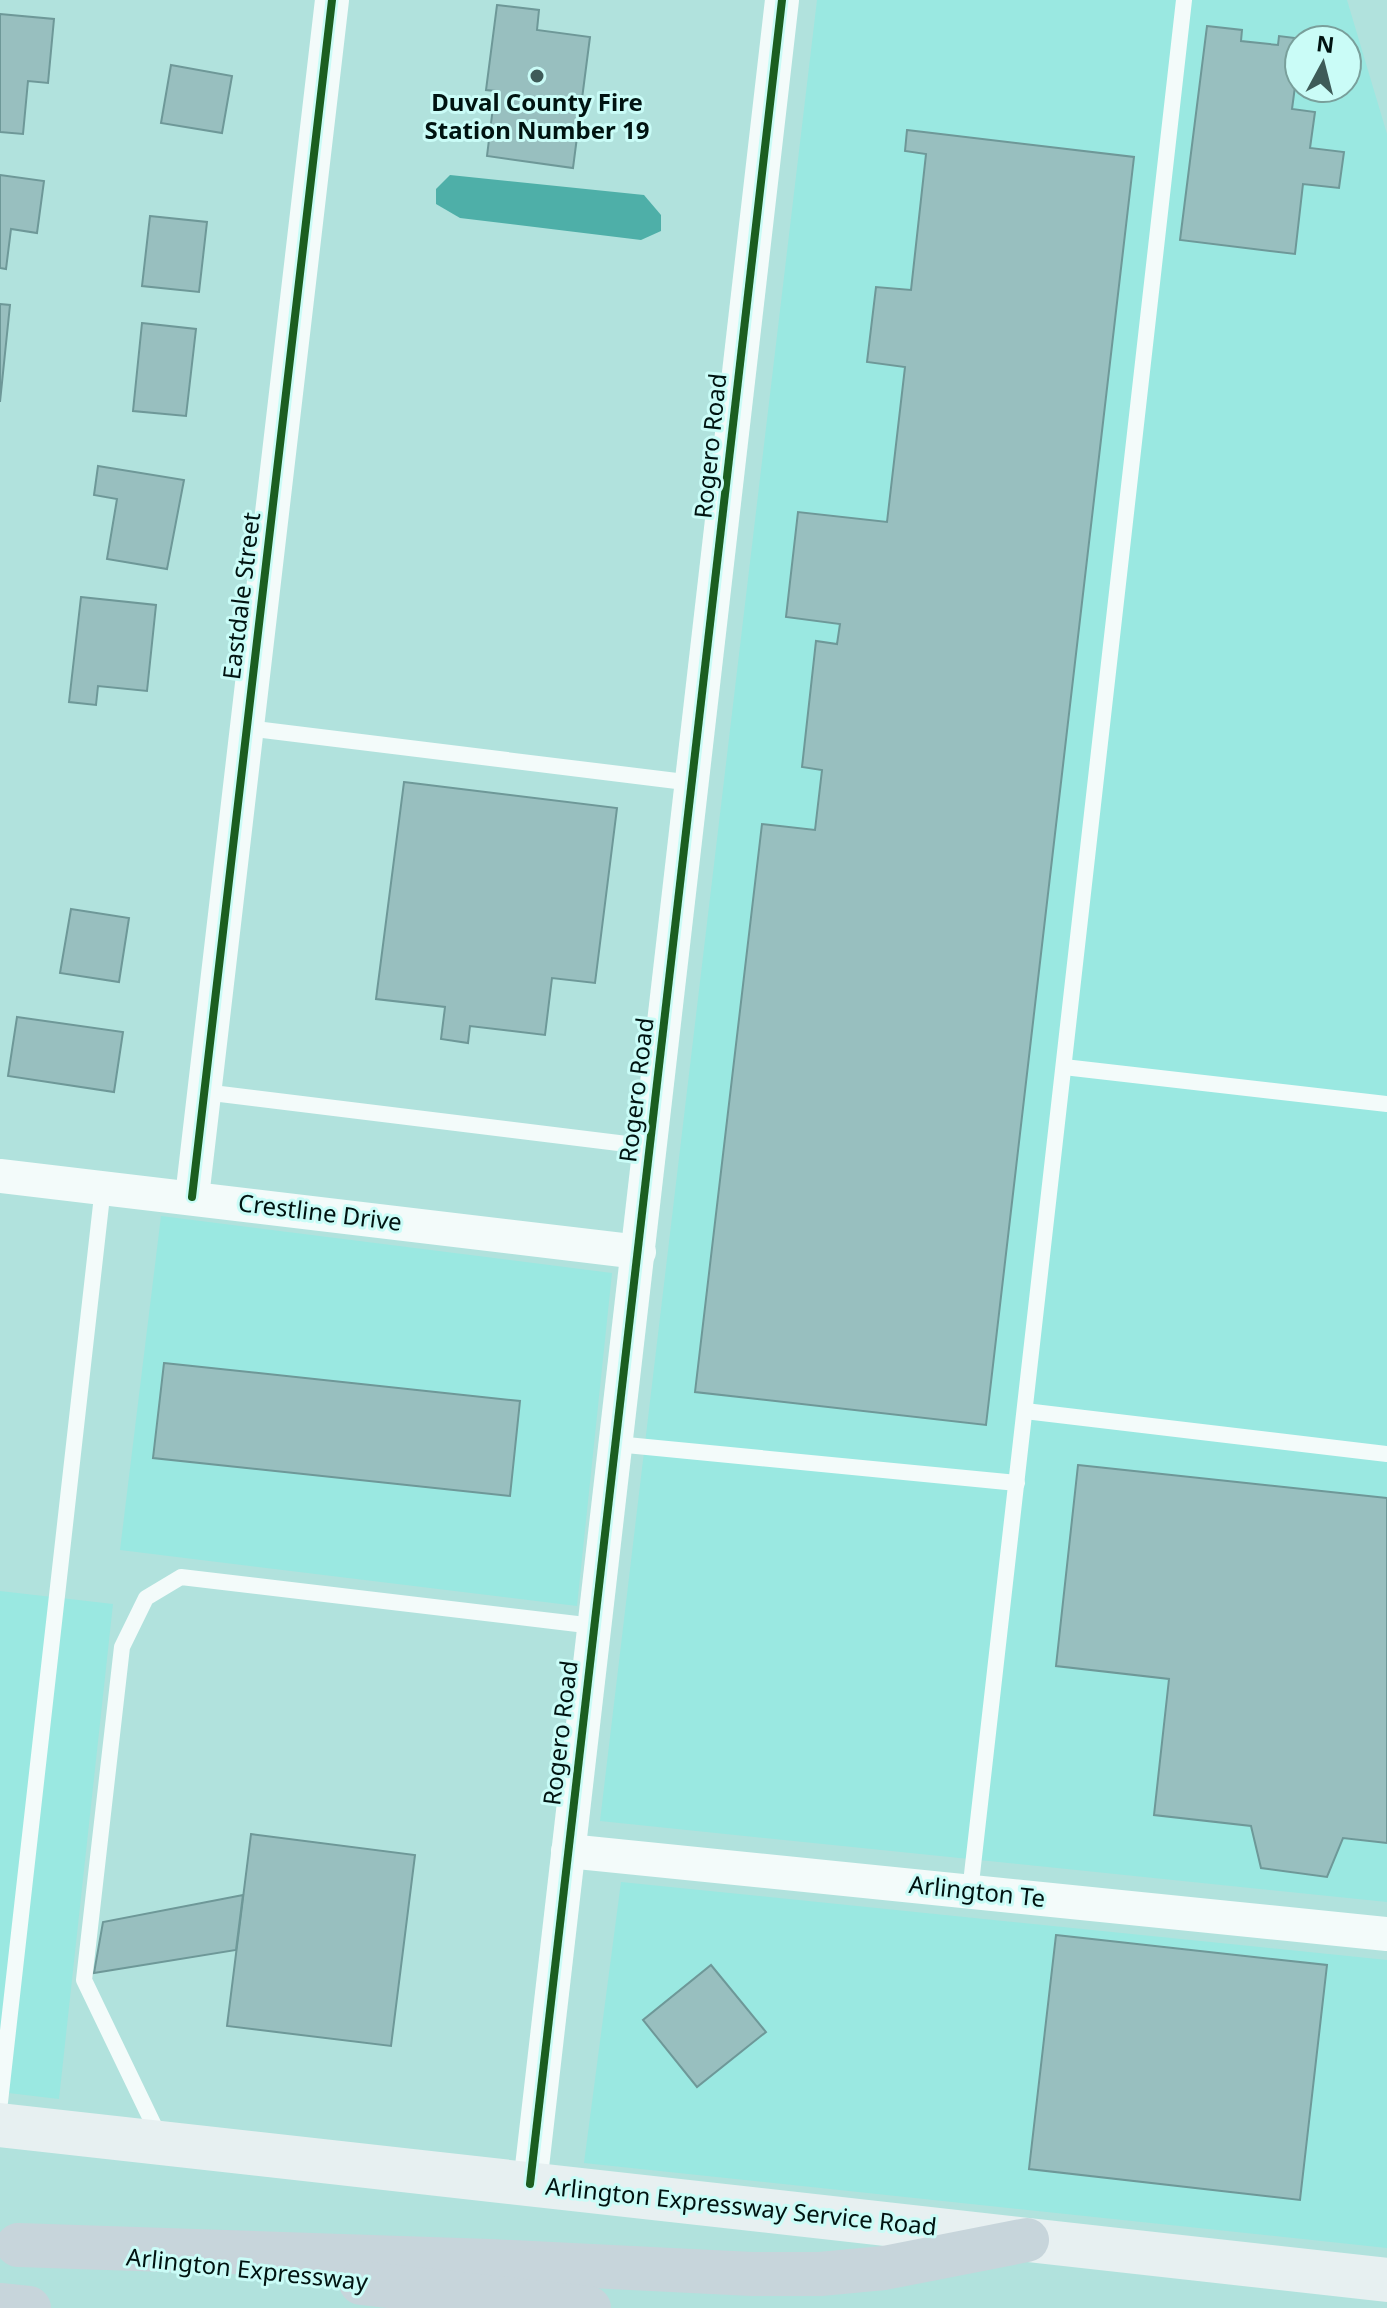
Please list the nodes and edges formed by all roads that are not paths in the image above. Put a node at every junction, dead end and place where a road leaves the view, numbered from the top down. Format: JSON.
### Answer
{"nodes":[{"id":1,"x":332,"y":0,"type":"edge"},
{"id":2,"x":782,"y":0,"type":"edge"},
{"id":3,"x":1184,"y":0,"type":"edge"},
{"id":4,"x":247,"y":728,"type":"junction"},
{"id":5,"x":693,"y":783,"type":"junction"},
{"id":6,"x":1064,"y":1067,"type":"junction"},
{"id":7,"x":204,"y":1092,"type":"junction"},
{"id":8,"x":1387,"y":1104,"type":"edge"},
{"id":9,"x":651,"y":1147,"type":"junction"},
{"id":10,"x":0,"y":1176,"type":"edge"},
{"id":11,"x":103,"y":1187,"type":"junction"},
{"id":12,"x":192,"y":1197,"type":"junction"},
{"id":13,"x":639,"y":1252,"type":"junction"},
{"id":14,"x":1025,"y":1411,"type":"junction"},
{"id":15,"x":616,"y":1444,"type":"junction"},
{"id":16,"x":1387,"y":1454,"type":"edge"},
{"id":17,"x":1017,"y":1483,"type":"junction"},
{"id":18,"x":594,"y":1626,"type":"junction"},
{"id":19,"x":568,"y":1851,"type":"junction"},
{"id":20,"x":970,"y":1892,"type":"junction"},
{"id":21,"x":1387,"y":1934,"type":"edge"},
{"id":22,"x":0,"y":2102,"type":"edge"},
{"id":23,"x":0,"y":2125,"type":"edge"},
{"id":24,"x":163,"y":2143,"type":"junction"},
{"id":25,"x":530,"y":2184,"type":"junction"},
{"id":26,"x":1027,"y":2240,"type":"junction"},
{"id":27,"x":9,"y":2244,"type":"edge"},
{"id":28,"x":1387,"y":2280,"type":"edge"},
{"id":29,"x":0,"y":2305,"type":"edge"},
{"id":30,"x":29,"y":2308,"type":"edge"},
{"id":31,"x":589,"y":2308,"type":"edge"}],
"edges":[{"from":1,"to":4,"type":"street","name":"Eastdale Street"},
{"from":2,"to":5,"type":"street","name":"Rogero Road"},
{"from":3,"to":6,"type":"lane"},
{"from":4,"to":5,"type":"lane"},
{"from":4,"to":7,"type":"street","name":"Eastdale Street"},
{"from":5,"to":9,"type":"street","name":"Rogero Road"},
{"from":6,"to":8,"type":"lane"},
{"from":6,"to":14,"type":"lane"},
{"from":7,"to":9,"type":"lane"},
{"from":7,"to":12,"type":"street","name":"Eastdale Street"},
{"from":9,"to":13,"type":"street","name":"Rogero Road"},
{"from":10,"to":11,"type":"street","name":"Crestline Drive"},
{"from":11,"to":12,"type":"street","name":"Crestline Drive"},
{"from":11,"to":22,"type":"lane"},
{"from":12,"to":13,"type":"street","name":"Crestline Drive"},
{"from":13,"to":15,"type":"street","name":"Rogero Road"},
{"from":14,"to":16,"type":"lane"},
{"from":14,"to":17,"type":"lane"},
{"from":15,"to":17,"type":"lane"},
{"from":15,"to":18,"type":"street","name":"Rogero Road"},
{"from":17,"to":20,"type":"lane"},
{"from":18,"to":19,"type":"street","name":"Rogero Road"},
{"from":18,"to":24,"type":"lane"},
{"from":19,"to":20,"type":"street","name":"Arlington Te"},
{"from":19,"to":25,"type":"street","name":"Rogero Road"},
{"from":20,"to":21,"type":"street","name":"Arlington Te"},
{"from":23,"to":24,"type":"main road","name":"Arlington Expressway Service Road"},
{"from":24,"to":25,"type":"main road","name":"Arlington Expressway Service Road"},
{"from":25,"to":26,"type":"main road","name":"Arlington Expressway Service Road"},
{"from":26,"to":27,"type":"highway"},
{"from":26,"to":28,"type":"main road","name":"Arlington Expressway Service Road"},
{"from":27,"to":31,"type":"highway","name":"Arlington Expressway"},
{"from":29,"to":30,"type":"highway"}]}
